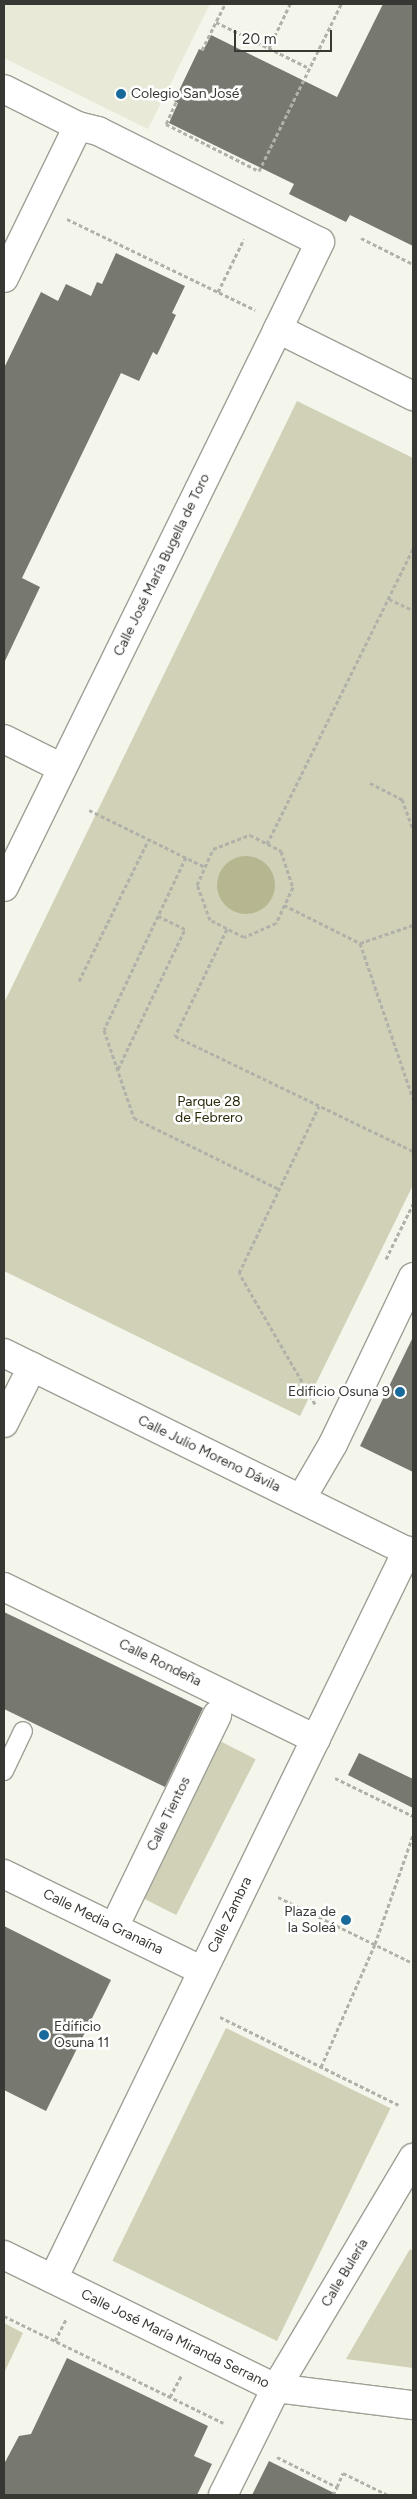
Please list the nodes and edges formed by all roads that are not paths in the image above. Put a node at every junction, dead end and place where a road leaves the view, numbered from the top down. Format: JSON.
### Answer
{"nodes":[{"id":1,"x":4,"y":89,"type":"edge"},
{"id":2,"x":78,"y":126,"type":"junction"},
{"id":3,"x":4,"y":278,"type":"edge"},
{"id":4,"x":278,"y":329,"type":"junction"},
{"id":5,"x":413,"y":396,"type":"edge"},
{"id":6,"x":4,"y":739,"type":"edge"},
{"id":7,"x":62,"y":768,"type":"junction"},
{"id":8,"x":4,"y":887,"type":"edge"},
{"id":9,"x":413,"y":1277,"type":"edge"},
{"id":10,"x":4,"y":1353,"type":"edge"},
{"id":11,"x":32,"y":1367,"type":"junction"},
{"id":12,"x":4,"y":1423,"type":"edge"},
{"id":13,"x":301,"y":1499,"type":"junction"},
{"id":14,"x":410,"y":1553,"type":"edge"},
{"id":15,"x":4,"y":1587,"type":"edge"},
{"id":16,"x":217,"y":1716,"type":"dead end"},
{"id":17,"x":23,"y":1731,"type":"dead end"},
{"id":18,"x":316,"y":1739,"type":"junction"},
{"id":19,"x":4,"y":1771,"type":"edge"},
{"id":20,"x":4,"y":1874,"type":"edge"},
{"id":21,"x":121,"y":1913,"type":"dead end"},
{"id":22,"x":203,"y":1971,"type":"junction"},
{"id":23,"x":413,"y":2158,"type":"edge"},
{"id":24,"x":4,"y":2255,"type":"edge"},
{"id":25,"x":53,"y":2279,"type":"junction"},
{"id":26,"x":276,"y":2388,"type":"junction"},
{"id":27,"x":413,"y":2405,"type":"edge"},
{"id":28,"x":223,"y":2495,"type":"edge"}],
"edges":[{"from":1,"to":2,"type":"street"},
{"from":2,"to":3,"type":"street"},
{"from":2,"to":4,"type":"street","name":"Calle José María Bugella de Toro"},
{"from":4,"to":5,"type":"street"},
{"from":4,"to":7,"type":"street","name":"Calle José María Bugella de Toro"},
{"from":6,"to":7,"type":"street"},
{"from":7,"to":8,"type":"street","name":"Calle José María Bugella de Toro"},
{"from":9,"to":13,"type":"street"},
{"from":10,"to":11,"type":"street","name":"Calle Julio Moreno Dávila"},
{"from":11,"to":12,"type":"street"},
{"from":11,"to":13,"type":"street","name":"Calle Julio Moreno Dávila"},
{"from":13,"to":14,"type":"street","name":"Calle Julio Moreno Dávila"},
{"from":14,"to":18,"type":"street","name":"Calle Zambra"},
{"from":15,"to":18,"type":"street","name":"Calle Rondeña"},
{"from":16,"to":21,"type":"street","name":"Calle Tientos"},
{"from":17,"to":19,"type":"lane"},
{"from":18,"to":22,"type":"street","name":"Calle Zambra"},
{"from":20,"to":22,"type":"street","name":"Calle Media Granaína"},
{"from":22,"to":25,"type":"street","name":"Calle Zambra"},
{"from":23,"to":26,"type":"street","name":"Calle Bulería"},
{"from":24,"to":25,"type":"street","name":"Calle José María Miranda Serrano"},
{"from":25,"to":26,"type":"street","name":"Calle José María Miranda Serrano"},
{"from":26,"to":27,"type":"street","name":"Calle José María Miranda Serrano"},
{"from":26,"to":28,"type":"street","name":"Calle Bulería"}]}
